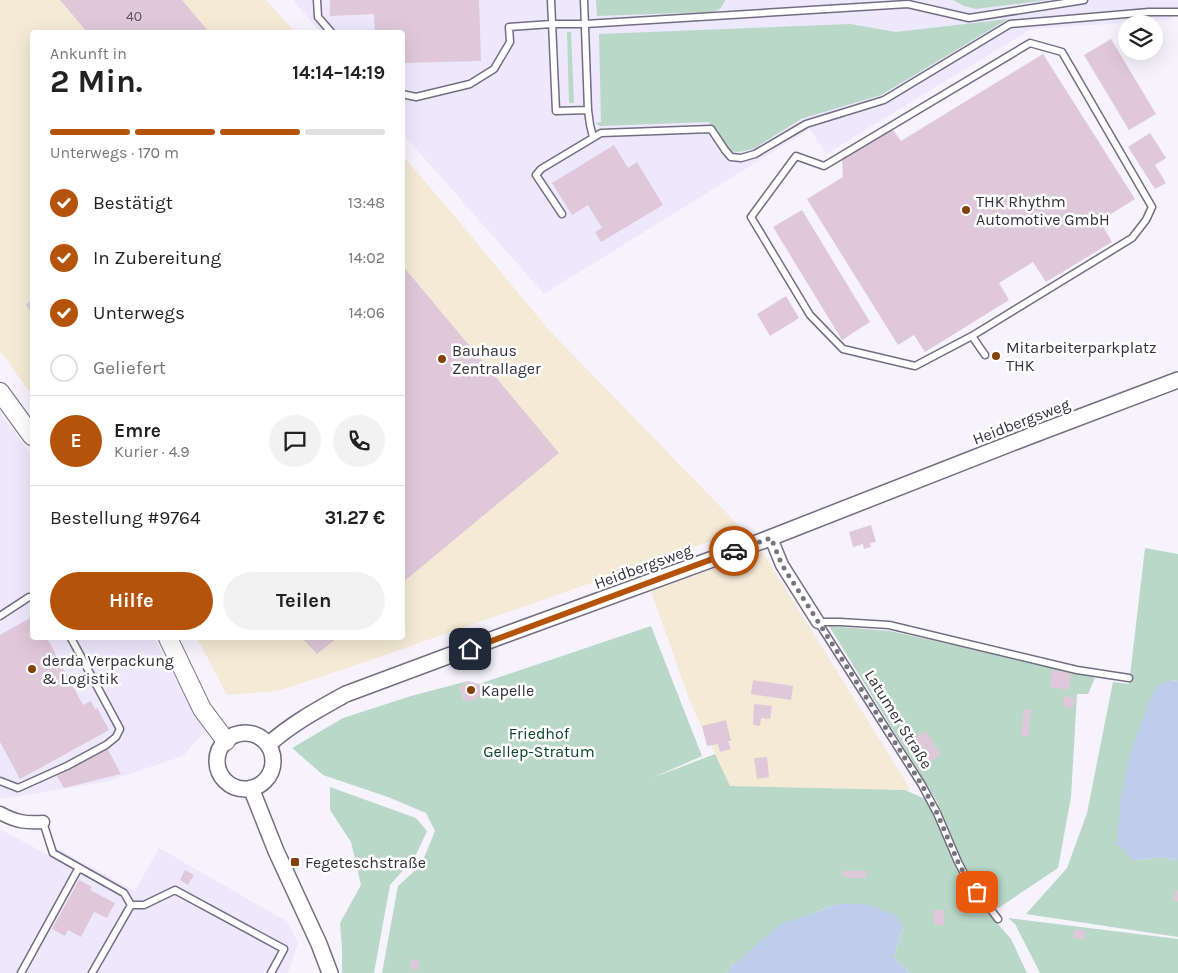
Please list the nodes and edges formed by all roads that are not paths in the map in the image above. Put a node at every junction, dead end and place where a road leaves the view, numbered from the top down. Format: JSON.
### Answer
{"nodes":[{"id":1,"x":317,"y":0,"type":"edge"},
{"id":2,"x":552,"y":0,"type":"edge"},
{"id":3,"x":584,"y":0,"type":"edge"},
{"id":4,"x":1084,"y":0,"type":"edge"},
{"id":5,"x":889,"y":3,"type":"edge"},
{"id":6,"x":1178,"y":12,"type":"edge"},
{"id":7,"x":552,"y":24,"type":"junction"},
{"id":8,"x":585,"y":24,"type":"junction"},
{"id":9,"x":329,"y":30,"type":"edge"},
{"id":10,"x":405,"y":95,"type":"edge"},
{"id":11,"x":588,"y":110,"type":"junction"},
{"id":12,"x":593,"y":137,"type":"junction"},
{"id":13,"x":562,"y":214,"type":"dead end"},
{"id":14,"x":972,"y":336,"type":"junction"},
{"id":15,"x":984,"y":355,"type":"dead end"},
{"id":16,"x":1178,"y":380,"type":"edge"},
{"id":17,"x":0,"y":392,"type":"edge"},
{"id":18,"x":30,"y":433,"type":"edge"},
{"id":19,"x":771,"y":538,"type":"junction"},
{"id":20,"x":30,"y":597,"type":"edge"},
{"id":21,"x":0,"y":616,"type":"edge"},
{"id":22,"x":818,"y":622,"type":"junction"},
{"id":23,"x":72,"y":640,"type":"edge"},
{"id":24,"x":169,"y":640,"type":"edge"},
{"id":25,"x":1129,"y":678,"type":"dead end"},
{"id":26,"x":226,"y":741,"type":"junction"},
{"id":27,"x":268,"y":745,"type":"junction"},
{"id":28,"x":0,"y":781,"type":"edge"},
{"id":29,"x":252,"y":788,"type":"junction"},
{"id":30,"x":0,"y":813,"type":"edge"},
{"id":31,"x":43,"y":822,"type":"joint"},
{"id":32,"x":80,"y":869,"type":"junction"},
{"id":33,"x":131,"y":905,"type":"junction"},
{"id":34,"x":998,"y":918,"type":"dead end"},
{"id":35,"x":21,"y":973,"type":"edge"},
{"id":36,"x":92,"y":973,"type":"edge"},
{"id":37,"x":272,"y":973,"type":"edge"},
{"id":38,"x":330,"y":973,"type":"edge"}],
"edges":[{"from":1,"to":9,"type":"lane"},
{"from":2,"to":7,"type":"lane"},
{"from":3,"to":8,"type":"lane"},
{"from":4,"to":5,"type":"lane"},
{"from":5,"to":8,"type":"lane"},
{"from":6,"to":12,"type":"lane"},
{"from":7,"to":8,"type":"lane"},
{"from":7,"to":10,"type":"lane"},
{"from":7,"to":11,"type":"lane"},
{"from":8,"to":11,"type":"lane"},
{"from":11,"to":12,"type":"lane"},
{"from":12,"to":13,"type":"lane"},
{"from":14,"to":14,"type":"lane"},
{"from":14,"to":15,"type":"lane"},
{"from":16,"to":19,"type":"street","name":"Heidbergsweg"},
{"from":17,"to":18,"type":"main road"},
{"from":19,"to":22,"type":"street","name":"Latumer Straße"},
{"from":19,"to":27,"type":"street","name":"Heidbergsweg"},
{"from":20,"to":21,"type":"lane"},
{"from":22,"to":25,"type":"lane"},
{"from":22,"to":34,"type":"lane","name":"Latumer Straße"},
{"from":23,"to":28,"type":"lane"},
{"from":24,"to":26,"type":"main road"},
{"from":26,"to":27,"type":"street"},
{"from":26,"to":29,"type":"street"},
{"from":27,"to":29,"type":"street"},
{"from":29,"to":38,"type":"street"},
{"from":30,"to":31,"type":"street"},
{"from":31,"to":32,"type":"lane"},
{"from":32,"to":33,"type":"lane"},
{"from":32,"to":35,"type":"lane"},
{"from":33,"to":36,"type":"lane"},
{"from":33,"to":37,"type":"lane"}]}
